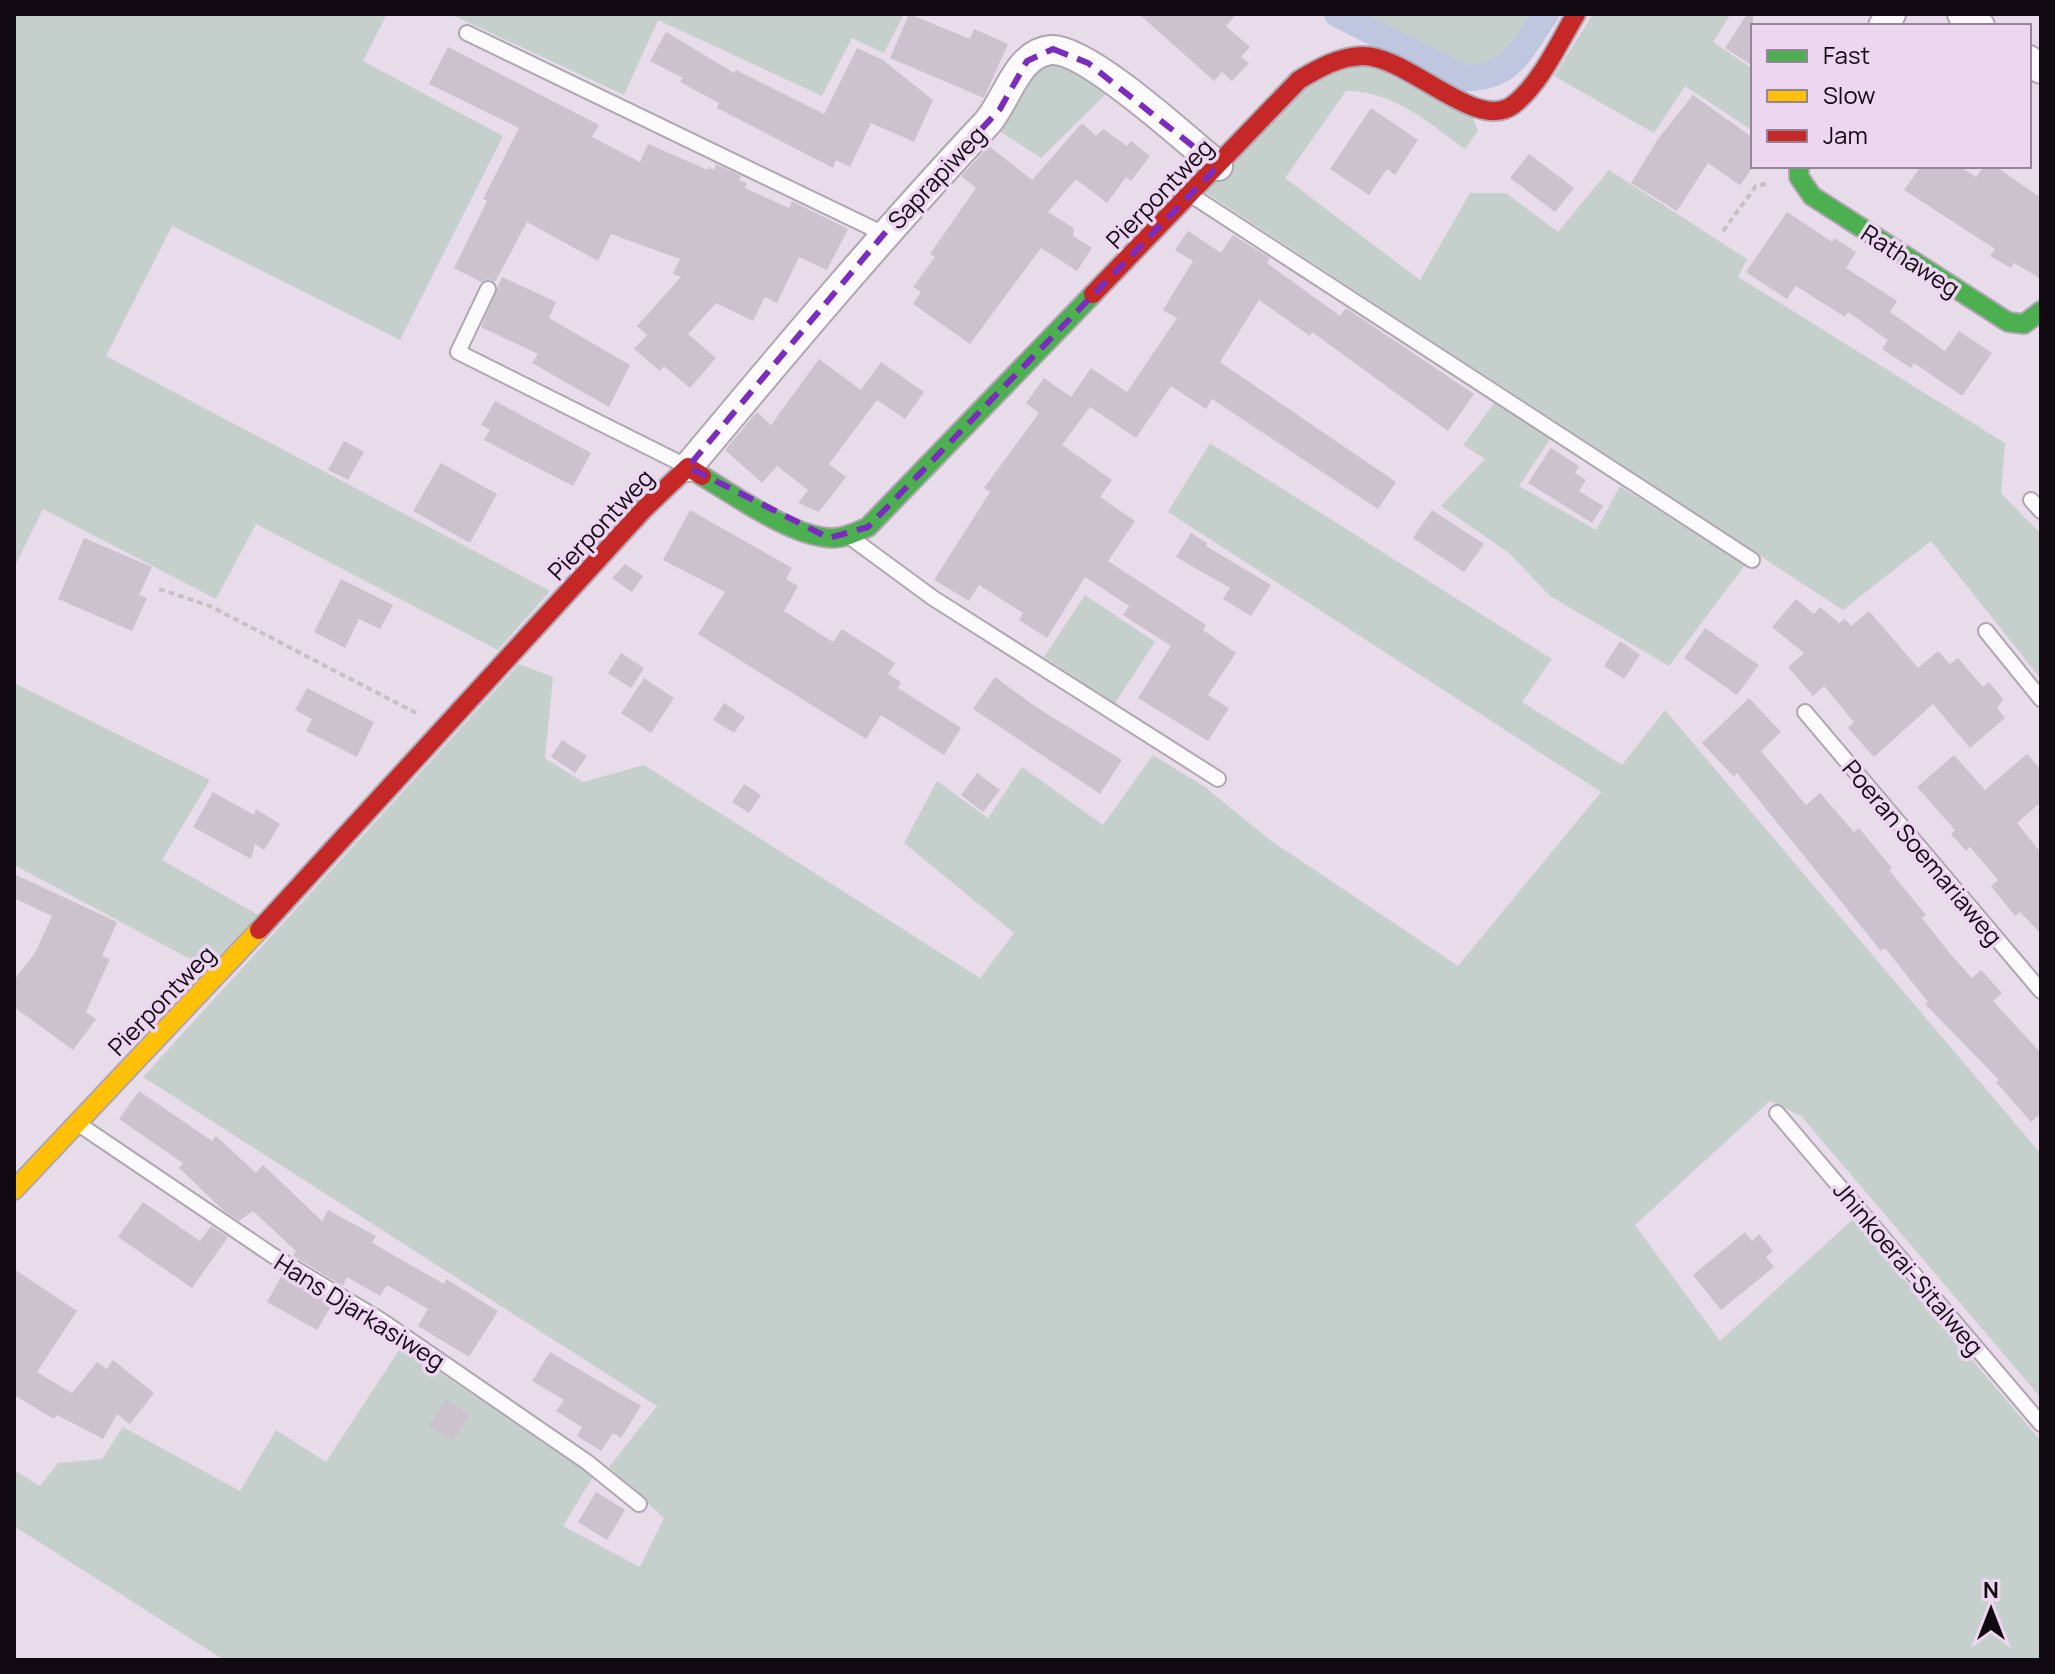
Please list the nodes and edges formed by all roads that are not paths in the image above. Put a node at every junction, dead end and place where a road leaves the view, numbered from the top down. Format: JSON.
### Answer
{"nodes":[{"id":1,"x":1576,"y":14,"type":"edge"},
{"id":2,"x":467,"y":33,"type":"dead end"},
{"id":3,"x":1218,"y":166,"type":"junction"},
{"id":4,"x":1799,"y":171,"type":"edge"},
{"id":5,"x":1191,"y":194,"type":"junction"},
{"id":6,"x":884,"y":234,"type":"junction"},
{"id":7,"x":488,"y":289,"type":"dead end"},
{"id":8,"x":2041,"y":311,"type":"edge"},
{"id":9,"x":688,"y":467,"type":"junction"},
{"id":10,"x":848,"y":536,"type":"junction"},
{"id":11,"x":1752,"y":560,"type":"dead end"},
{"id":12,"x":1986,"y":631,"type":"dead end"},
{"id":13,"x":2041,"y":699,"type":"edge"},
{"id":14,"x":1805,"y":712,"type":"dead end"},
{"id":15,"x":1218,"y":779,"type":"dead end"},
{"id":16,"x":2041,"y":991,"type":"edge"},
{"id":17,"x":1777,"y":1113,"type":"dead end"},
{"id":18,"x":77,"y":1122,"type":"junction"},
{"id":19,"x":14,"y":1190,"type":"edge"},
{"id":20,"x":2041,"y":1424,"type":"edge"},
{"id":21,"x":639,"y":1504,"type":"dead end"}],
"edges":[{"from":1,"to":3,"type":"street","name":"Pierpontweg"},
{"from":2,"to":6,"type":"lane"},
{"from":3,"to":5,"type":"street","name":"Pierpontweg"},
{"from":3,"to":6,"type":"street","name":"Saprapiweg"},
{"from":4,"to":8,"type":"street","name":"Rathaweg"},
{"from":5,"to":10,"type":"street","name":"Pierpontweg"},
{"from":5,"to":11,"type":"lane"},
{"from":6,"to":9,"type":"street","name":"Saprapiweg"},
{"from":7,"to":9,"type":"lane"},
{"from":9,"to":10,"type":"street","name":"Pierpontweg"},
{"from":9,"to":18,"type":"street","name":"Pierpontweg"},
{"from":10,"to":15,"type":"lane"},
{"from":12,"to":13,"type":"lane"},
{"from":14,"to":16,"type":"lane","name":"Poeran Soemariaweg"},
{"from":17,"to":20,"type":"lane","name":"Jhinkoerai-Sitalweg"},
{"from":18,"to":19,"type":"street","name":"Pierpontweg"},
{"from":18,"to":21,"type":"lane","name":"Hans Djarkasiweg"}]}
